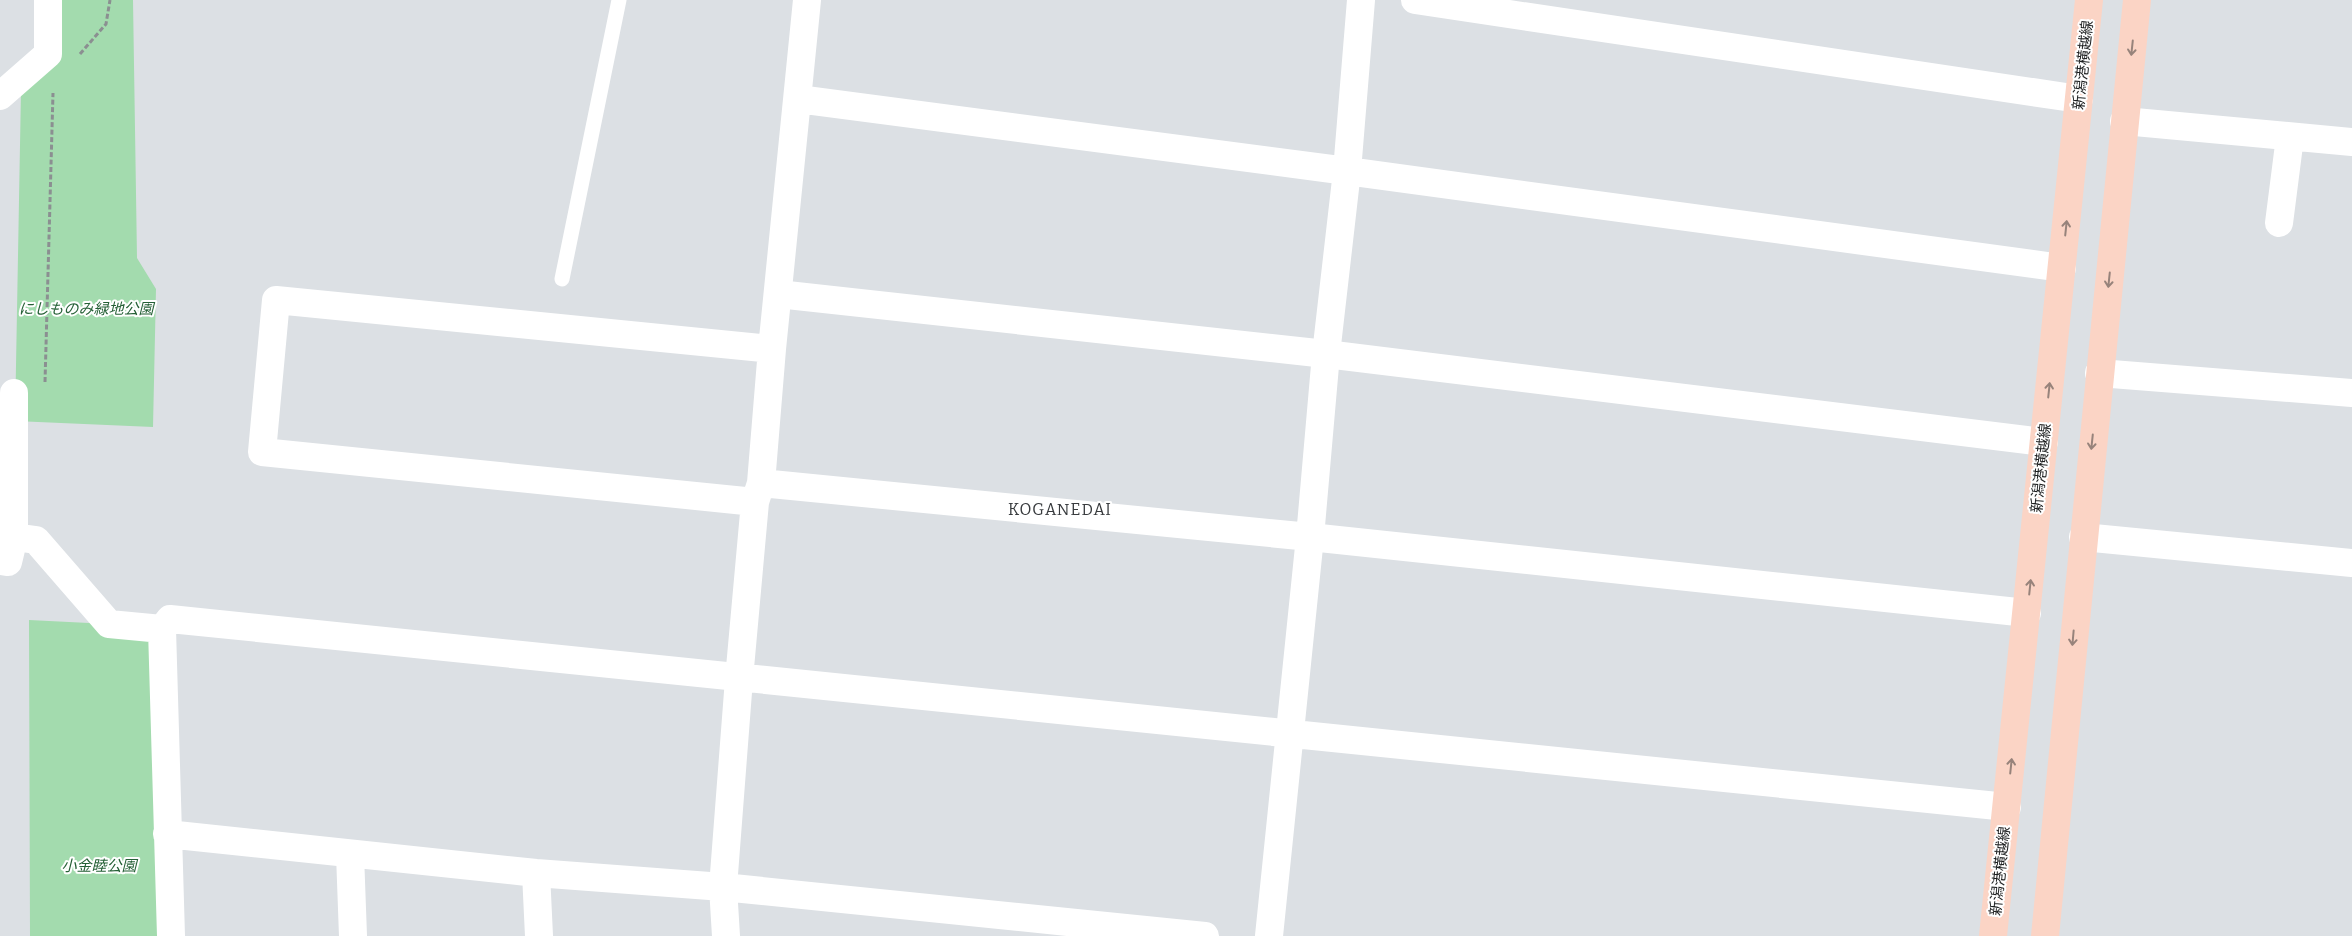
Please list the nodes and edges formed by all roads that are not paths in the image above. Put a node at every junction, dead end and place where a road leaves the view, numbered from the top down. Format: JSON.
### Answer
{"nodes":[{"id":1,"x":48,"y":0,"type":"edge"},
{"id":2,"x":618,"y":0,"type":"edge"},
{"id":3,"x":808,"y":0,"type":"edge"},
{"id":4,"x":1362,"y":0,"type":"edge"},
{"id":5,"x":1414,"y":0,"type":"edge"},
{"id":6,"x":2090,"y":0,"type":"edge"},
{"id":7,"x":2137,"y":0,"type":"edge"},
{"id":8,"x":0,"y":96,"type":"edge"},
{"id":9,"x":798,"y":99,"type":"junction"},
{"id":10,"x":2079,"y":99,"type":"junction"},
{"id":11,"x":2124,"y":121,"type":"junction"},
{"id":12,"x":2290,"y":136,"type":"junction"},
{"id":13,"x":2352,"y":142,"type":"edge"},
{"id":14,"x":1347,"y":171,"type":"junction"},
{"id":15,"x":2279,"y":223,"type":"dead end"},
{"id":16,"x":2062,"y":268,"type":"junction"},
{"id":17,"x":562,"y":279,"type":"dead end"},
{"id":18,"x":778,"y":294,"type":"junction"},
{"id":19,"x":772,"y":349,"type":"junction"},
{"id":20,"x":1326,"y":354,"type":"junction"},
{"id":21,"x":2099,"y":373,"type":"junction"},
{"id":22,"x":14,"y":393,"type":"road end"},
{"id":23,"x":2352,"y":393,"type":"edge"},
{"id":24,"x":2044,"y":442,"type":"junction"},
{"id":25,"x":758,"y":493,"type":"junction"},
{"id":26,"x":14,"y":536,"type":"junction"},
{"id":27,"x":1310,"y":537,"type":"junction"},
{"id":28,"x":2083,"y":538,"type":"junction"},
{"id":29,"x":0,"y":561,"type":"edge"},
{"id":30,"x":2352,"y":563,"type":"edge"},
{"id":31,"x":2027,"y":613,"type":"junction"},
{"id":32,"x":162,"y":629,"type":"junction"},
{"id":33,"x":739,"y":679,"type":"junction"},
{"id":34,"x":1290,"y":732,"type":"junction"},
{"id":35,"x":2007,"y":807,"type":"junction"},
{"id":36,"x":167,"y":834,"type":"junction"},
{"id":37,"x":350,"y":854,"type":"junction"},
{"id":38,"x":536,"y":873,"type":"junction"},
{"id":39,"x":723,"y":887,"type":"junction"},
{"id":40,"x":171,"y":936,"type":"edge"},
{"id":41,"x":353,"y":936,"type":"edge"},
{"id":42,"x":539,"y":936,"type":"edge"},
{"id":43,"x":726,"y":936,"type":"edge"},
{"id":44,"x":1205,"y":936,"type":"edge"},
{"id":45,"x":1270,"y":936,"type":"edge"},
{"id":46,"x":1993,"y":936,"type":"edge"},
{"id":47,"x":2045,"y":936,"type":"edge"}],
"edges":[{"from":1,"to":8,"type":"street"},
{"from":2,"to":17,"type":"lane"},
{"from":3,"to":9,"type":"street"},
{"from":4,"to":14,"type":"street"},
{"from":5,"to":10,"type":"street"},
{"from":6,"to":10,"type":"main road","name":"新潟港横越線"},
{"from":7,"to":11,"type":"main road","one_way":true},
{"from":9,"to":14,"type":"street"},
{"from":9,"to":18,"type":"street"},
{"from":16,"to":10,"type":"main road","name":"新潟港横越線","one_way":true},
{"from":11,"to":12,"type":"street"},
{"from":11,"to":21,"type":"main road","one_way":true},
{"from":12,"to":13,"type":"street"},
{"from":12,"to":15,"type":"street"},
{"from":14,"to":16,"type":"street"},
{"from":14,"to":20,"type":"street"},
{"from":24,"to":16,"type":"main road","name":"新潟港横越線","one_way":true},
{"from":18,"to":19,"type":"street"},
{"from":18,"to":20,"type":"street"},
{"from":19,"to":25,"type":"street"},
{"from":19,"to":25,"type":"street"},
{"from":20,"to":24,"type":"street"},
{"from":20,"to":27,"type":"street"},
{"from":21,"to":23,"type":"street"},
{"from":21,"to":28,"type":"main road","one_way":true},
{"from":22,"to":26,"type":"street"},
{"from":31,"to":24,"type":"main road","name":"新潟港横越線","one_way":true},
{"from":25,"to":27,"type":"street"},
{"from":25,"to":33,"type":"street"},
{"from":26,"to":29,"type":"street"},
{"from":26,"to":32,"type":"street"},
{"from":27,"to":31,"type":"street"},
{"from":27,"to":34,"type":"street"},
{"from":28,"to":30,"type":"street"},
{"from":28,"to":47,"type":"main road","one_way":true},
{"from":35,"to":31,"type":"main road","name":"新潟港横越線","one_way":true},
{"from":32,"to":33,"type":"street"},
{"from":32,"to":36,"type":"street"},
{"from":33,"to":34,"type":"street"},
{"from":33,"to":39,"type":"street"},
{"from":34,"to":35,"type":"street"},
{"from":34,"to":45,"type":"street"},
{"from":35,"to":46,"type":"main road","name":"新潟港横越線"},
{"from":36,"to":37,"type":"street"},
{"from":36,"to":40,"type":"street"},
{"from":37,"to":38,"type":"street"},
{"from":37,"to":41,"type":"street"},
{"from":38,"to":39,"type":"street"},
{"from":38,"to":42,"type":"street"},
{"from":39,"to":43,"type":"street"},
{"from":39,"to":44,"type":"street"}]}
